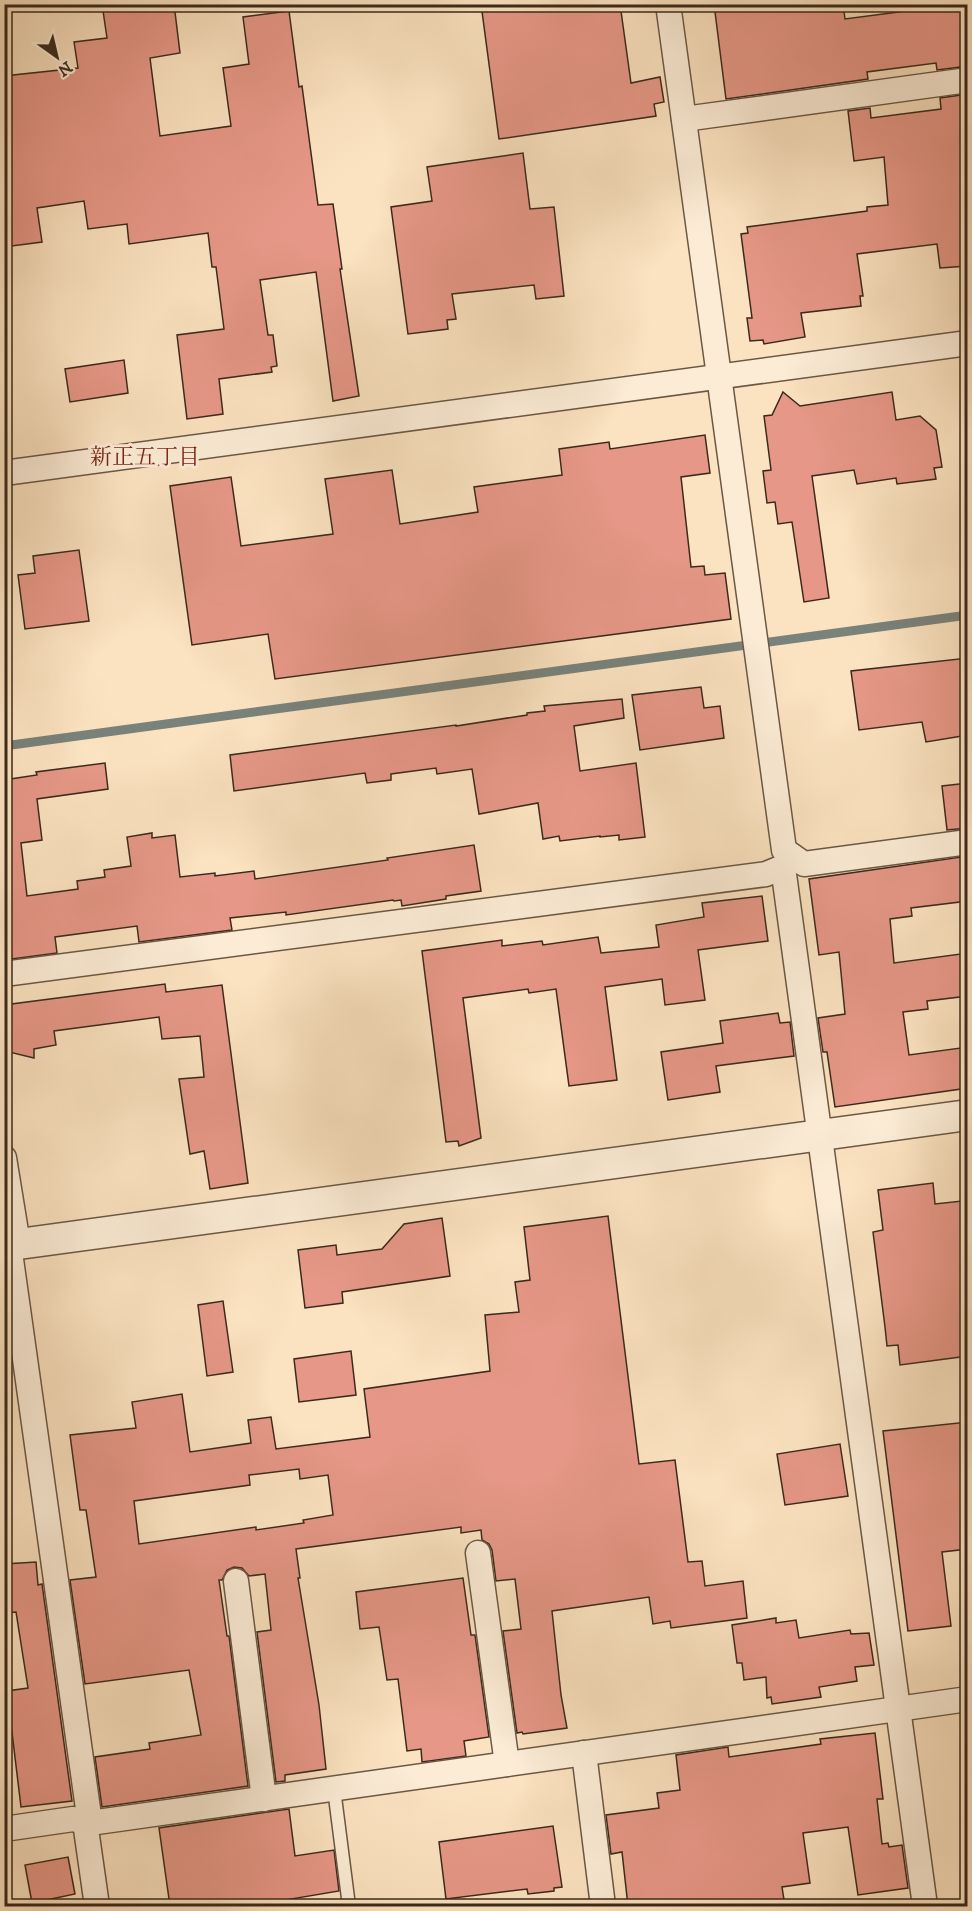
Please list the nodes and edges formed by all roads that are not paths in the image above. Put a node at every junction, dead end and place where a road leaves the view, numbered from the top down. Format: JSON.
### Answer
{"nodes":[{"id":1,"x":668,"y":4,"type":"edge"},
{"id":2,"x":968,"y":80,"type":"edge"},
{"id":3,"x":684,"y":118,"type":"junction"},
{"id":4,"x":968,"y":344,"type":"edge"},
{"id":5,"x":720,"y":377,"type":"junction"},
{"id":6,"x":4,"y":473,"type":"edge"},
{"id":7,"x":968,"y":842,"type":"edge"},
{"id":8,"x":788,"y":861,"type":"junction"},
{"id":9,"x":4,"y":974,"type":"edge"},
{"id":10,"x":968,"y":1115,"type":"edge"},
{"id":11,"x":820,"y":1136,"type":"junction"},
{"id":12,"x":4,"y":1158,"type":"edge"},
{"id":13,"x":10,"y":1245,"type":"edge"},
{"id":14,"x":478,"y":1553,"type":"dead end"},
{"id":15,"x":236,"y":1581,"type":"dead end"},
{"id":16,"x":968,"y":1699,"type":"edge"},
{"id":17,"x":899,"y":1708,"type":"junction"},
{"id":18,"x":584,"y":1754,"type":"junction"},
{"id":19,"x":507,"y":1764,"type":"junction"},
{"id":20,"x":334,"y":1789,"type":"junction"},
{"id":21,"x":264,"y":1799,"type":"junction"},
{"id":22,"x":88,"y":1823,"type":"junction"},
{"id":23,"x":4,"y":1829,"type":"edge"},
{"id":24,"x":97,"y":1906,"type":"edge"},
{"id":25,"x":349,"y":1906,"type":"edge"},
{"id":26,"x":603,"y":1906,"type":"edge"},
{"id":27,"x":925,"y":1906,"type":"edge"}],
"edges":[{"from":1,"to":3,"type":"street"},
{"from":2,"to":3,"type":"street"},
{"from":3,"to":5,"type":"street"},
{"from":4,"to":5,"type":"street"},
{"from":5,"to":6,"type":"street"},
{"from":5,"to":8,"type":"street"},
{"from":7,"to":8,"type":"street"},
{"from":8,"to":9,"type":"street"},
{"from":8,"to":11,"type":"street"},
{"from":10,"to":11,"type":"street"},
{"from":11,"to":13,"type":"street"},
{"from":11,"to":17,"type":"street"},
{"from":12,"to":13,"type":"street"},
{"from":13,"to":22,"type":"street"},
{"from":14,"to":19,"type":"street"},
{"from":15,"to":21,"type":"street"},
{"from":16,"to":17,"type":"street"},
{"from":17,"to":18,"type":"street"},
{"from":17,"to":27,"type":"street"},
{"from":18,"to":19,"type":"street"},
{"from":18,"to":26,"type":"street"},
{"from":19,"to":20,"type":"street"},
{"from":20,"to":21,"type":"street"},
{"from":20,"to":25,"type":"lane"},
{"from":21,"to":22,"type":"street"},
{"from":22,"to":23,"type":"street"},
{"from":22,"to":24,"type":"street"}]}
